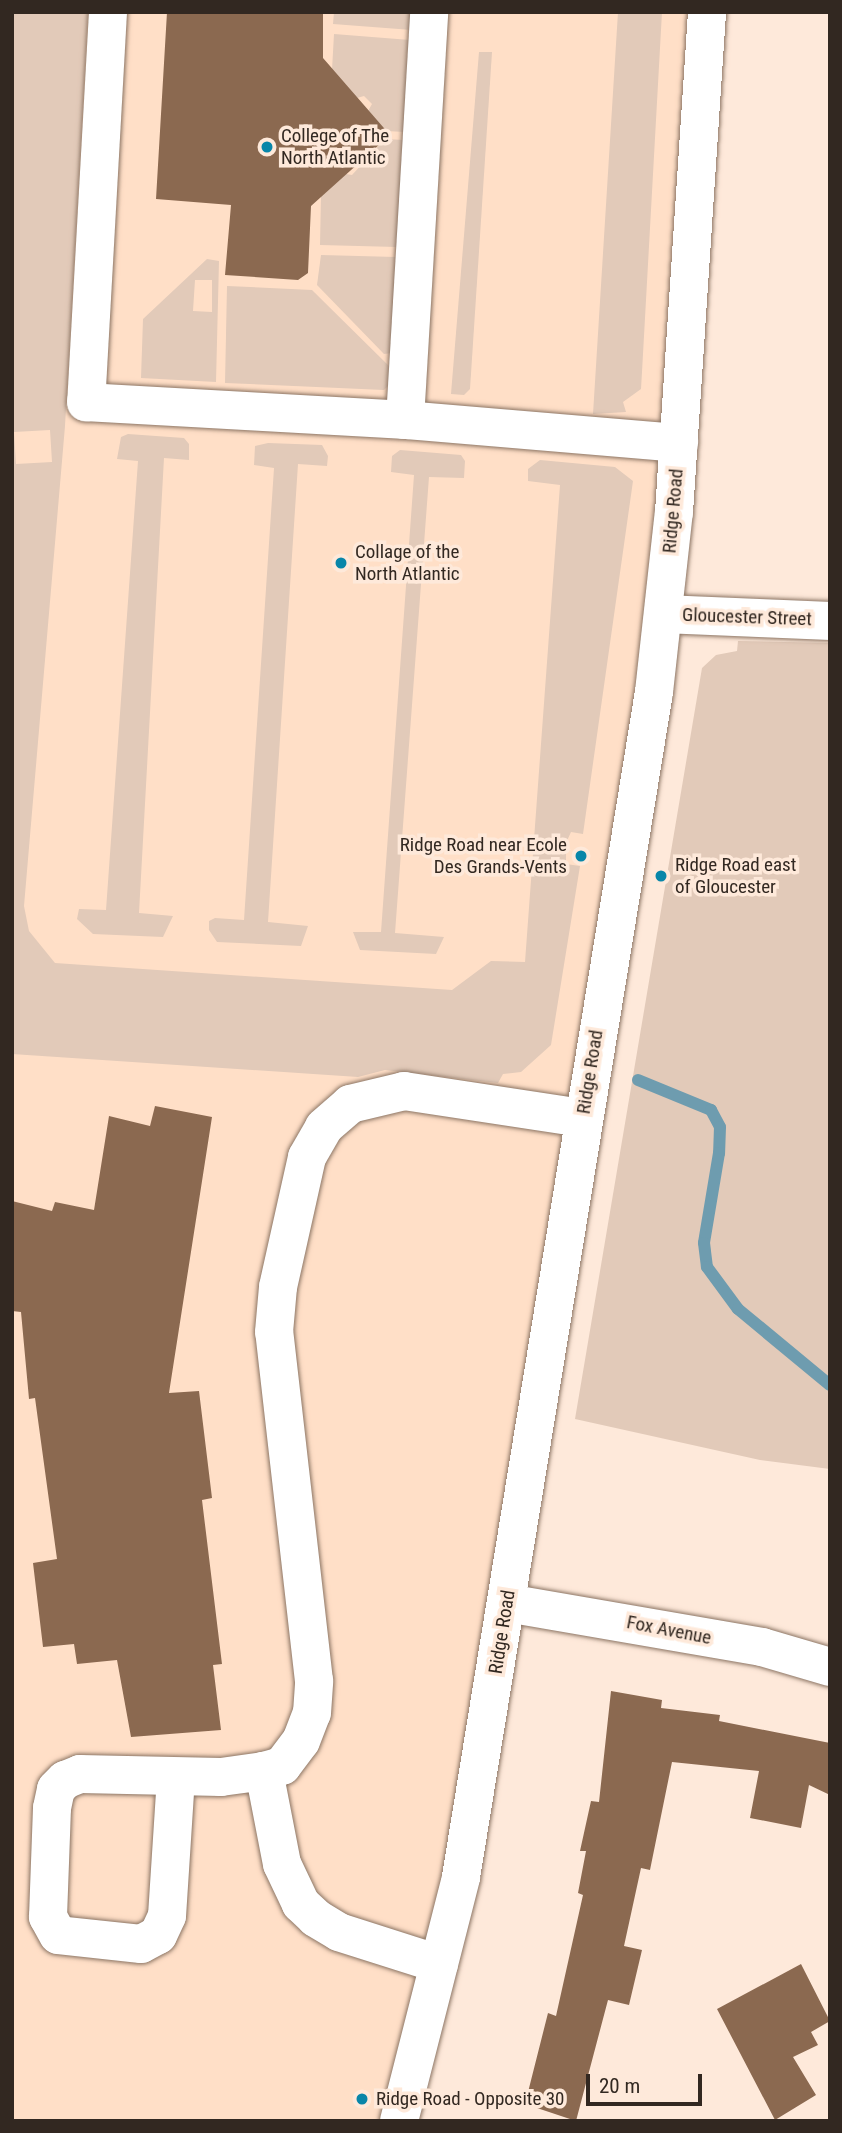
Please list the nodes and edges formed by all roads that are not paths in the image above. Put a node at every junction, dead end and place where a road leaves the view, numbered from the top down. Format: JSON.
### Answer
{"nodes":[{"id":1,"x":108,"y":12,"type":"edge"},
{"id":2,"x":429,"y":12,"type":"edge"},
{"id":3,"x":707,"y":12,"type":"edge"},
{"id":4,"x":405,"y":420,"type":"junction"},
{"id":5,"x":679,"y":443,"type":"junction"},
{"id":6,"x":664,"y":614,"type":"junction"},
{"id":7,"x":830,"y":621,"type":"edge"},
{"id":8,"x":582,"y":1118,"type":"junction"},
{"id":9,"x":507,"y":1603,"type":"junction"},
{"id":10,"x":830,"y":1667,"type":"edge"},
{"id":11,"x":264,"y":1771,"type":"junction"},
{"id":12,"x":176,"y":1777,"type":"junction"},
{"id":13,"x":439,"y":1964,"type":"junction"},
{"id":14,"x":399,"y":2121,"type":"edge"}],
"edges":[{"from":1,"to":4,"type":"street"},
{"from":2,"to":4,"type":"street"},
{"from":3,"to":5,"type":"street","name":"Ridge Road"},
{"from":4,"to":5,"type":"street"},
{"from":5,"to":6,"type":"street","name":"Ridge Road"},
{"from":6,"to":7,"type":"street","name":"Gloucester Street"},
{"from":6,"to":8,"type":"street","name":"Ridge Road"},
{"from":8,"to":9,"type":"street","name":"Ridge Road"},
{"from":8,"to":11,"type":"street"},
{"from":9,"to":10,"type":"street","name":"Fox Avenue"},
{"from":9,"to":13,"type":"street","name":"Ridge Road"},
{"from":11,"to":12,"type":"street"},
{"from":11,"to":13,"type":"street"},
{"from":12,"to":12,"type":"street"},
{"from":13,"to":14,"type":"street","name":"Ridge Road"}]}
